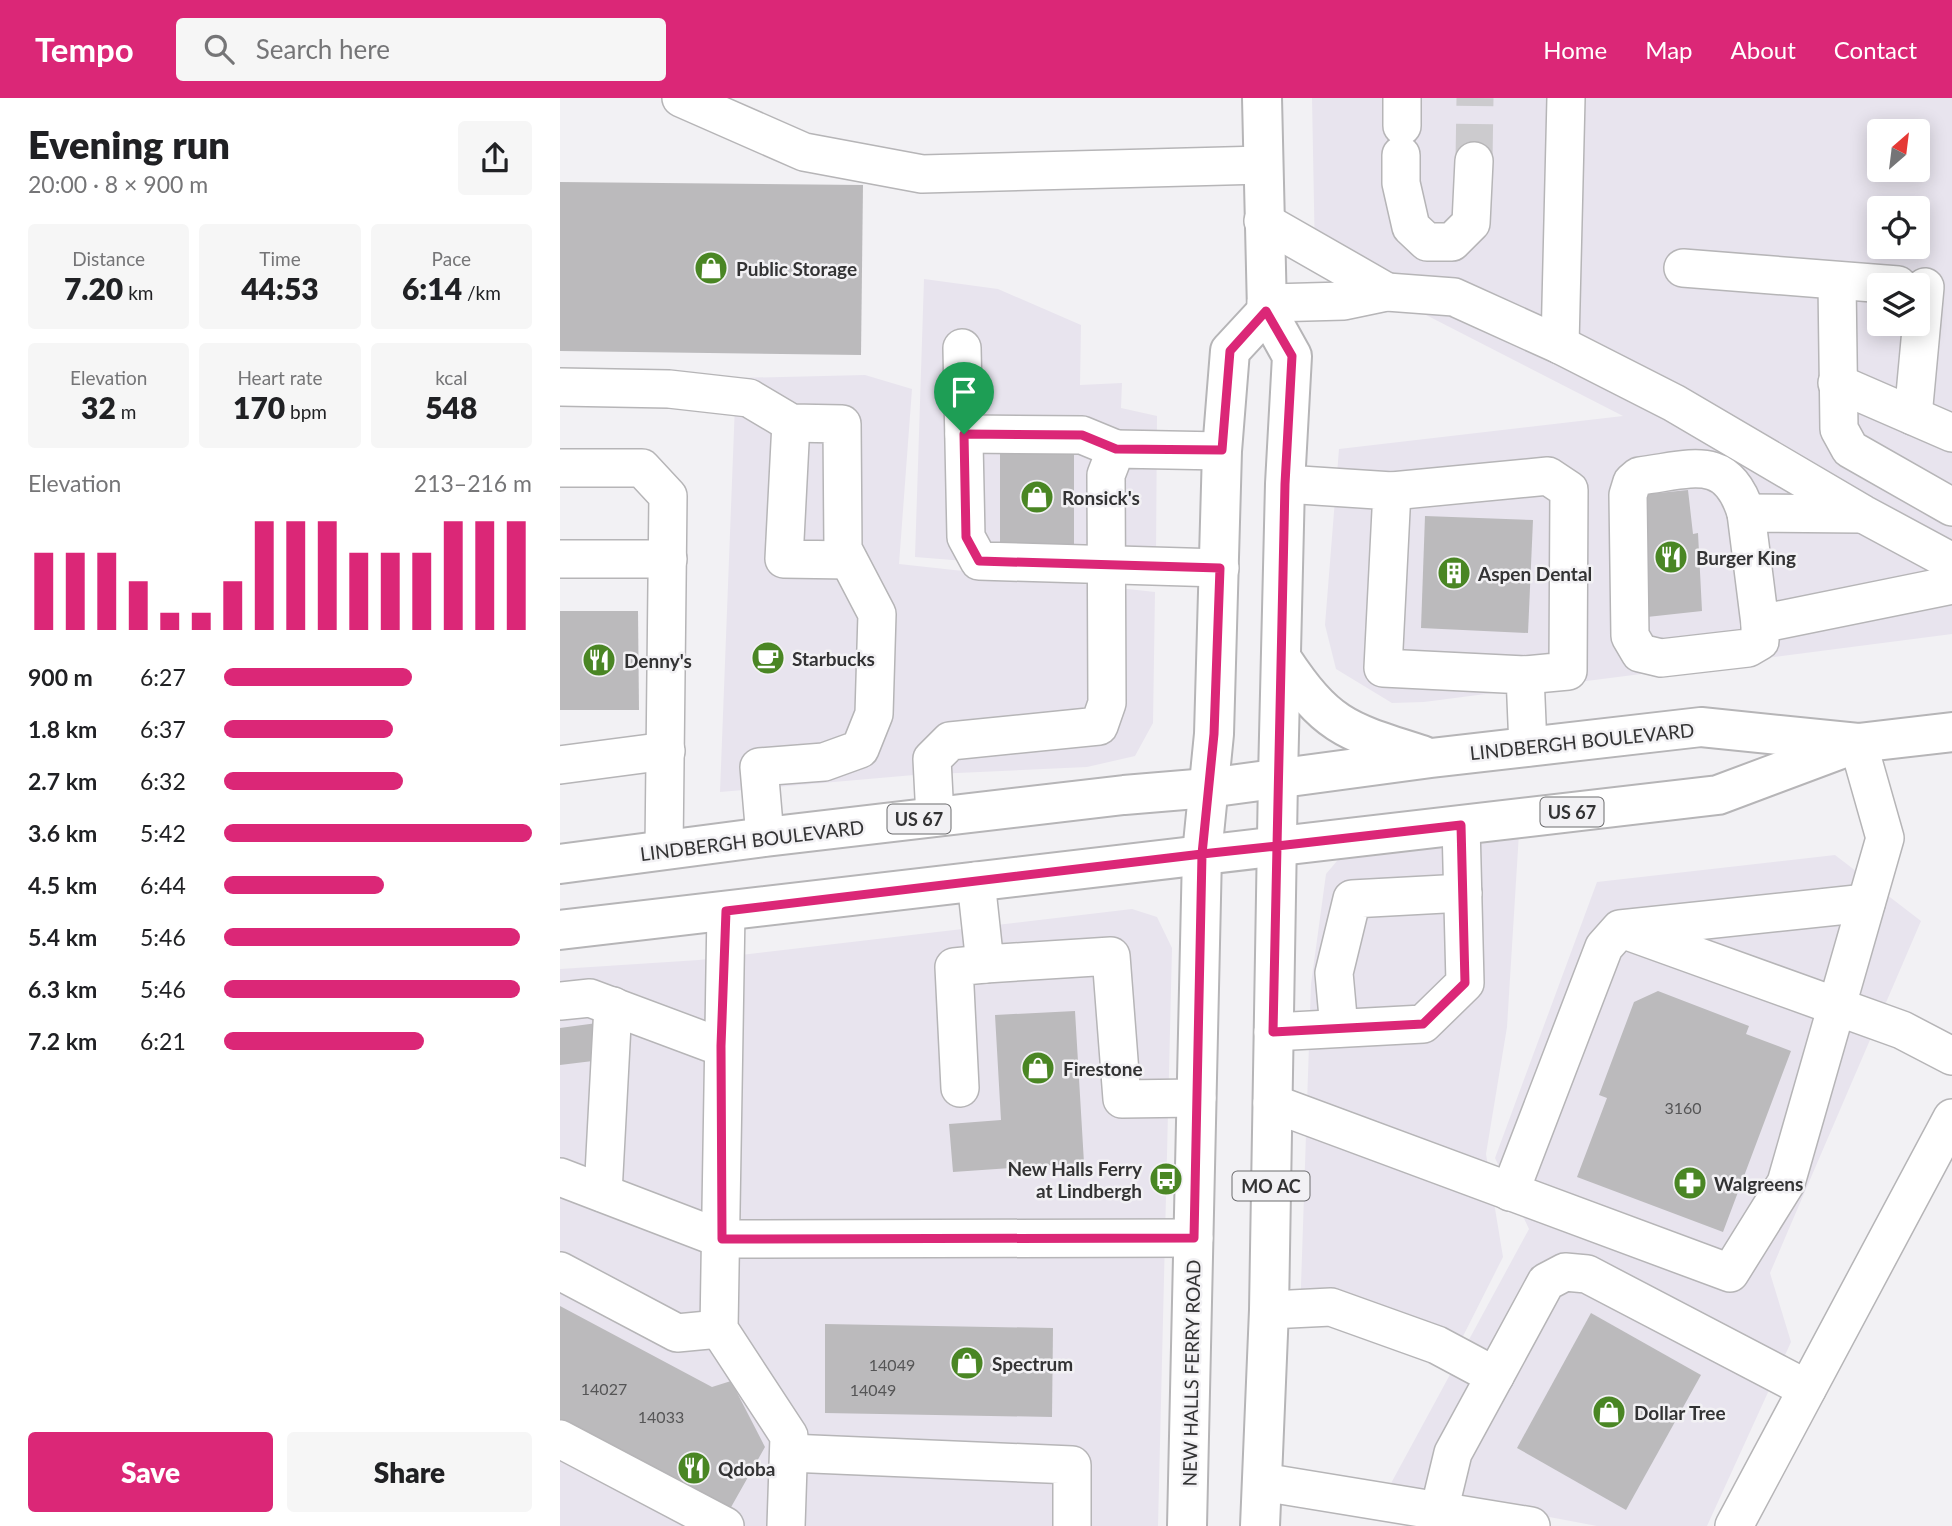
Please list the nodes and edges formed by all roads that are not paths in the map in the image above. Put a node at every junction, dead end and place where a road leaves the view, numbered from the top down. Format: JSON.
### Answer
{"nodes":[{"id":1,"x":681,"y":98,"type":"edge"},
{"id":2,"x":1262,"y":98,"type":"edge"},
{"id":3,"x":1566,"y":98,"type":"edge"},
{"id":4,"x":1402,"y":127,"type":"edge"},
{"id":5,"x":1475,"y":161,"type":"tunnel mouth"},
{"id":6,"x":1263,"y":165,"type":"junction"},
{"id":7,"x":1263,"y":221,"type":"junction"},
{"id":8,"x":1683,"y":268,"type":"dead end"},
{"id":9,"x":1837,"y":282,"type":"junction"},
{"id":10,"x":1867,"y":283,"type":"edge"},
{"id":11,"x":1387,"y":292,"type":"junction"},
{"id":12,"x":1266,"y":307,"type":"junction"},
{"id":13,"x":1919,"y":336,"type":"edge"},
{"id":14,"x":1560,"y":345,"type":"junction"},
{"id":15,"x":962,"y":348,"type":"dead end"},
{"id":16,"x":1837,"y":383,"type":"junction"},
{"id":17,"x":560,"y":387,"type":"edge"},
{"id":18,"x":1913,"y":416,"type":"junction"},
{"id":19,"x":791,"y":423,"type":"junction"},
{"id":20,"x":1952,"y":433,"type":"edge"},
{"id":21,"x":964,"y":434,"type":"junction"},
{"id":22,"x":1116,"y":449,"type":"junction"},
{"id":23,"x":1222,"y":450,"type":"junction"},
{"id":24,"x":560,"y":468,"type":"edge"},
{"id":25,"x":1285,"y":484,"type":"junction"},
{"id":26,"x":1392,"y":491,"type":"junction"},
{"id":27,"x":1952,"y":507,"type":"edge"},
{"id":28,"x":1746,"y":513,"type":"junction"},
{"id":29,"x":1863,"y":514,"type":"junction"},
{"id":30,"x":560,"y":559,"type":"edge"},
{"id":31,"x":667,"y":559,"type":"junction"},
{"id":32,"x":848,"y":560,"type":"junction"},
{"id":33,"x":1952,"y":562,"type":"edge"},
{"id":34,"x":1106,"y":563,"type":"junction"},
{"id":35,"x":1220,"y":568,"type":"junction"},
{"id":36,"x":1952,"y":586,"type":"edge"},
{"id":37,"x":1760,"y":624,"type":"junction"},
{"id":38,"x":1282,"y":659,"type":"junction"},
{"id":39,"x":1525,"y":675,"type":"junction"},
{"id":40,"x":1952,"y":732,"type":"edge"},
{"id":41,"x":1858,"y":743,"type":"junction"},
{"id":42,"x":1528,"y":747,"type":"junction"},
{"id":43,"x":666,"y":751,"type":"junction"},
{"id":44,"x":1430,"y":758,"type":"junction"},
{"id":45,"x":560,"y":765,"type":"edge"},
{"id":46,"x":1278,"y":778,"type":"junction"},
{"id":47,"x":1208,"y":788,"type":"junction"},
{"id":48,"x":934,"y":817,"type":"junction"},
{"id":49,"x":1461,"y":825,"type":"junction"},
{"id":50,"x":765,"y":837,"type":"junction"},
{"id":51,"x":1277,"y":846,"type":"junction"},
{"id":52,"x":664,"y":850,"type":"junction"},
{"id":53,"x":1202,"y":854,"type":"junction"},
{"id":54,"x":560,"y":864,"type":"edge"},
{"id":55,"x":976,"y":881,"type":"junction"},
{"id":56,"x":1463,"y":893,"type":"junction"},
{"id":57,"x":1866,"y":902,"type":"junction"},
{"id":58,"x":726,"y":911,"type":"junction"},
{"id":59,"x":1620,"y":929,"type":"junction"},
{"id":60,"x":560,"y":930,"type":"edge"},
{"id":61,"x":985,"y":964,"type":"junction"},
{"id":62,"x":560,"y":1001,"type":"edge"},
{"id":63,"x":1836,"y":1005,"type":"junction"},
{"id":64,"x":613,"y":1006,"type":"junction"},
{"id":65,"x":1339,"y":1028,"type":"junction"},
{"id":66,"x":1273,"y":1032,"type":"junction"},
{"id":67,"x":721,"y":1046,"type":"junction"},
{"id":68,"x":1952,"y":1056,"type":"edge"},
{"id":69,"x":960,"y":1088,"type":"dead end"},
{"id":70,"x":1197,"y":1098,"type":"junction"},
{"id":71,"x":1272,"y":1103,"type":"junction"},
{"id":72,"x":1952,"y":1118,"type":"edge"},
{"id":73,"x":560,"y":1177,"type":"edge"},
{"id":74,"x":1510,"y":1192,"type":"junction"},
{"id":75,"x":603,"y":1193,"type":"junction"},
{"id":76,"x":1194,"y":1238,"type":"junction"},
{"id":77,"x":722,"y":1239,"type":"junction"},
{"id":78,"x":560,"y":1271,"type":"edge"},
{"id":79,"x":1269,"y":1310,"type":"junction"},
{"id":80,"x":719,"y":1329,"type":"junction"},
{"id":81,"x":1495,"y":1376,"type":"junction"},
{"id":82,"x":1807,"y":1389,"type":"junction"},
{"id":83,"x":560,"y":1438,"type":"edge"},
{"id":84,"x":789,"y":1453,"type":"junction"},
{"id":85,"x":1262,"y":1482,"type":"junction"},
{"id":86,"x":1439,"y":1511,"type":"junction"},
{"id":87,"x":725,"y":1526,"type":"edge"},
{"id":88,"x":786,"y":1526,"type":"edge"},
{"id":89,"x":1072,"y":1526,"type":"edge"},
{"id":90,"x":1187,"y":1526,"type":"edge"},
{"id":91,"x":1260,"y":1526,"type":"edge"},
{"id":92,"x":1531,"y":1526,"type":"edge"},
{"id":93,"x":1734,"y":1526,"type":"edge"}],
"edges":[{"from":1,"to":6,"type":"street"},
{"from":2,"to":6,"type":"main road"},
{"from":3,"to":14,"type":"street"},
{"from":4,"to":5,"type":"street"},
{"from":6,"to":7,"type":"main road"},
{"from":7,"to":11,"type":"street"},
{"from":7,"to":12,"type":"main road"},
{"from":8,"to":9,"type":"street"},
{"from":9,"to":10,"type":"street"},
{"from":9,"to":16,"type":"street"},
{"from":11,"to":12,"type":"street"},
{"from":11,"to":14,"type":"street"},
{"from":12,"to":23,"type":"main road","name":"NEW HALLS FERRY ROAD"},
{"from":12,"to":25,"type":"main road"},
{"from":13,"to":18,"type":"street"},
{"from":14,"to":29,"type":"street"},
{"from":15,"to":21,"type":"street"},
{"from":16,"to":18,"type":"street"},
{"from":16,"to":27,"type":"street"},
{"from":17,"to":19,"type":"street"},
{"from":18,"to":20,"type":"street"},
{"from":19,"to":32,"type":"street"},
{"from":19,"to":32,"type":"street"},
{"from":21,"to":22,"type":"street"},
{"from":21,"to":34,"type":"street"},
{"from":22,"to":23,"type":"street"},
{"from":22,"to":34,"type":"street"},
{"from":23,"to":35,"type":"main road","name":"NEW HALLS FERRY ROAD"},
{"from":24,"to":31,"type":"street"},
{"from":25,"to":26,"type":"street"},
{"from":25,"to":38,"type":"main road"},
{"from":26,"to":39,"type":"street"},
{"from":26,"to":39,"type":"street"},
{"from":28,"to":29,"type":"street"},
{"from":28,"to":37,"type":"street"},
{"from":28,"to":37,"type":"street"},
{"from":29,"to":33,"type":"street"},
{"from":30,"to":31,"type":"street"},
{"from":31,"to":43,"type":"street"},
{"from":32,"to":50,"type":"street"},
{"from":34,"to":35,"type":"street"},
{"from":34,"to":48,"type":"street"},
{"from":35,"to":47,"type":"main road","name":"NEW HALLS FERRY ROAD"},
{"from":36,"to":37,"type":"street"},
{"from":38,"to":44,"type":"main road"},
{"from":38,"to":46,"type":"main road"},
{"from":39,"to":42,"type":"street"},
{"from":40,"to":41,"type":"main road","name":"LINDBERGH BOULEVARD","number":"US 67"},
{"from":41,"to":42,"type":"main road","name":"LINDBERGH BOULEVARD","number":"US 67"},
{"from":41,"to":49,"type":"main road","name":"LINDBERGH BOULEVARD","number":"US 67"},
{"from":41,"to":57,"type":"street"},
{"from":42,"to":44,"type":"main road","name":"LINDBERGH BOULEVARD","number":"US 67"},
{"from":43,"to":45,"type":"street"},
{"from":43,"to":52,"type":"street"},
{"from":44,"to":46,"type":"main road","number":"US 67"},
{"from":46,"to":47,"type":"main road","name":"LINDBERGH BOULEVARD","number":"US 67"},
{"from":46,"to":51,"type":"main road","number":"MO AC"},
{"from":47,"to":48,"type":"main road","name":"LINDBERGH BOULEVARD","number":"US 67"},
{"from":47,"to":53,"type":"main road","name":"NEW HALLS FERRY ROAD"},
{"from":48,"to":50,"type":"main road","name":"LINDBERGH BOULEVARD","number":"US 67"},
{"from":49,"to":51,"type":"main road","name":"LINDBERGH BOULEVARD","number":"US 67"},
{"from":49,"to":56,"type":"street"},
{"from":50,"to":52,"type":"main road","name":"LINDBERGH BOULEVARD","number":"US 67"},
{"from":51,"to":53,"type":"main road","name":"LINDBERGH BOULEVARD","number":"US 67"},
{"from":51,"to":66,"type":"main road","number":"MO AC"},
{"from":52,"to":54,"type":"main road","name":"LINDBERGH BOULEVARD","number":"US 67"},
{"from":53,"to":55,"type":"main road","name":"LINDBERGH BOULEVARD","number":"US 67"},
{"from":53,"to":70,"type":"main road","name":"NEW HALLS FERRY ROAD"},
{"from":55,"to":58,"type":"main road","name":"LINDBERGH BOULEVARD","number":"US 67"},
{"from":55,"to":61,"type":"street"},
{"from":56,"to":65,"type":"street"},
{"from":56,"to":65,"type":"street"},
{"from":57,"to":59,"type":"street"},
{"from":57,"to":63,"type":"street"},
{"from":58,"to":60,"type":"main road","name":"LINDBERGH BOULEVARD","number":"US 67"},
{"from":58,"to":67,"type":"street"},
{"from":59,"to":63,"type":"street"},
{"from":59,"to":74,"type":"street"},
{"from":61,"to":69,"type":"street"},
{"from":61,"to":70,"type":"street"},
{"from":62,"to":64,"type":"street"},
{"from":63,"to":68,"type":"street"},
{"from":63,"to":74,"type":"street"},
{"from":64,"to":67,"type":"street"},
{"from":64,"to":75,"type":"street"},
{"from":65,"to":66,"type":"street"},
{"from":66,"to":71,"type":"main road","number":"MO AC"},
{"from":67,"to":77,"type":"street"},
{"from":70,"to":76,"type":"main road","name":"NEW HALLS FERRY ROAD"},
{"from":71,"to":74,"type":"street"},
{"from":71,"to":79,"type":"main road","number":"MO AC"},
{"from":72,"to":82,"type":"street"},
{"from":73,"to":75,"type":"street"},
{"from":75,"to":77,"type":"street"},
{"from":76,"to":77,"type":"street"},
{"from":76,"to":90,"type":"main road","name":"NEW HALLS FERRY ROAD"},
{"from":77,"to":80,"type":"street"},
{"from":78,"to":80,"type":"street"},
{"from":79,"to":81,"type":"street"},
{"from":79,"to":85,"type":"main road","number":"MO AC"},
{"from":80,"to":84,"type":"street"},
{"from":81,"to":82,"type":"street"},
{"from":81,"to":86,"type":"street"},
{"from":82,"to":93,"type":"street"},
{"from":83,"to":87,"type":"street"},
{"from":84,"to":88,"type":"street"},
{"from":84,"to":89,"type":"street"},
{"from":85,"to":86,"type":"street"},
{"from":85,"to":91,"type":"main road","number":"MO AC"},
{"from":86,"to":92,"type":"street"}]}
